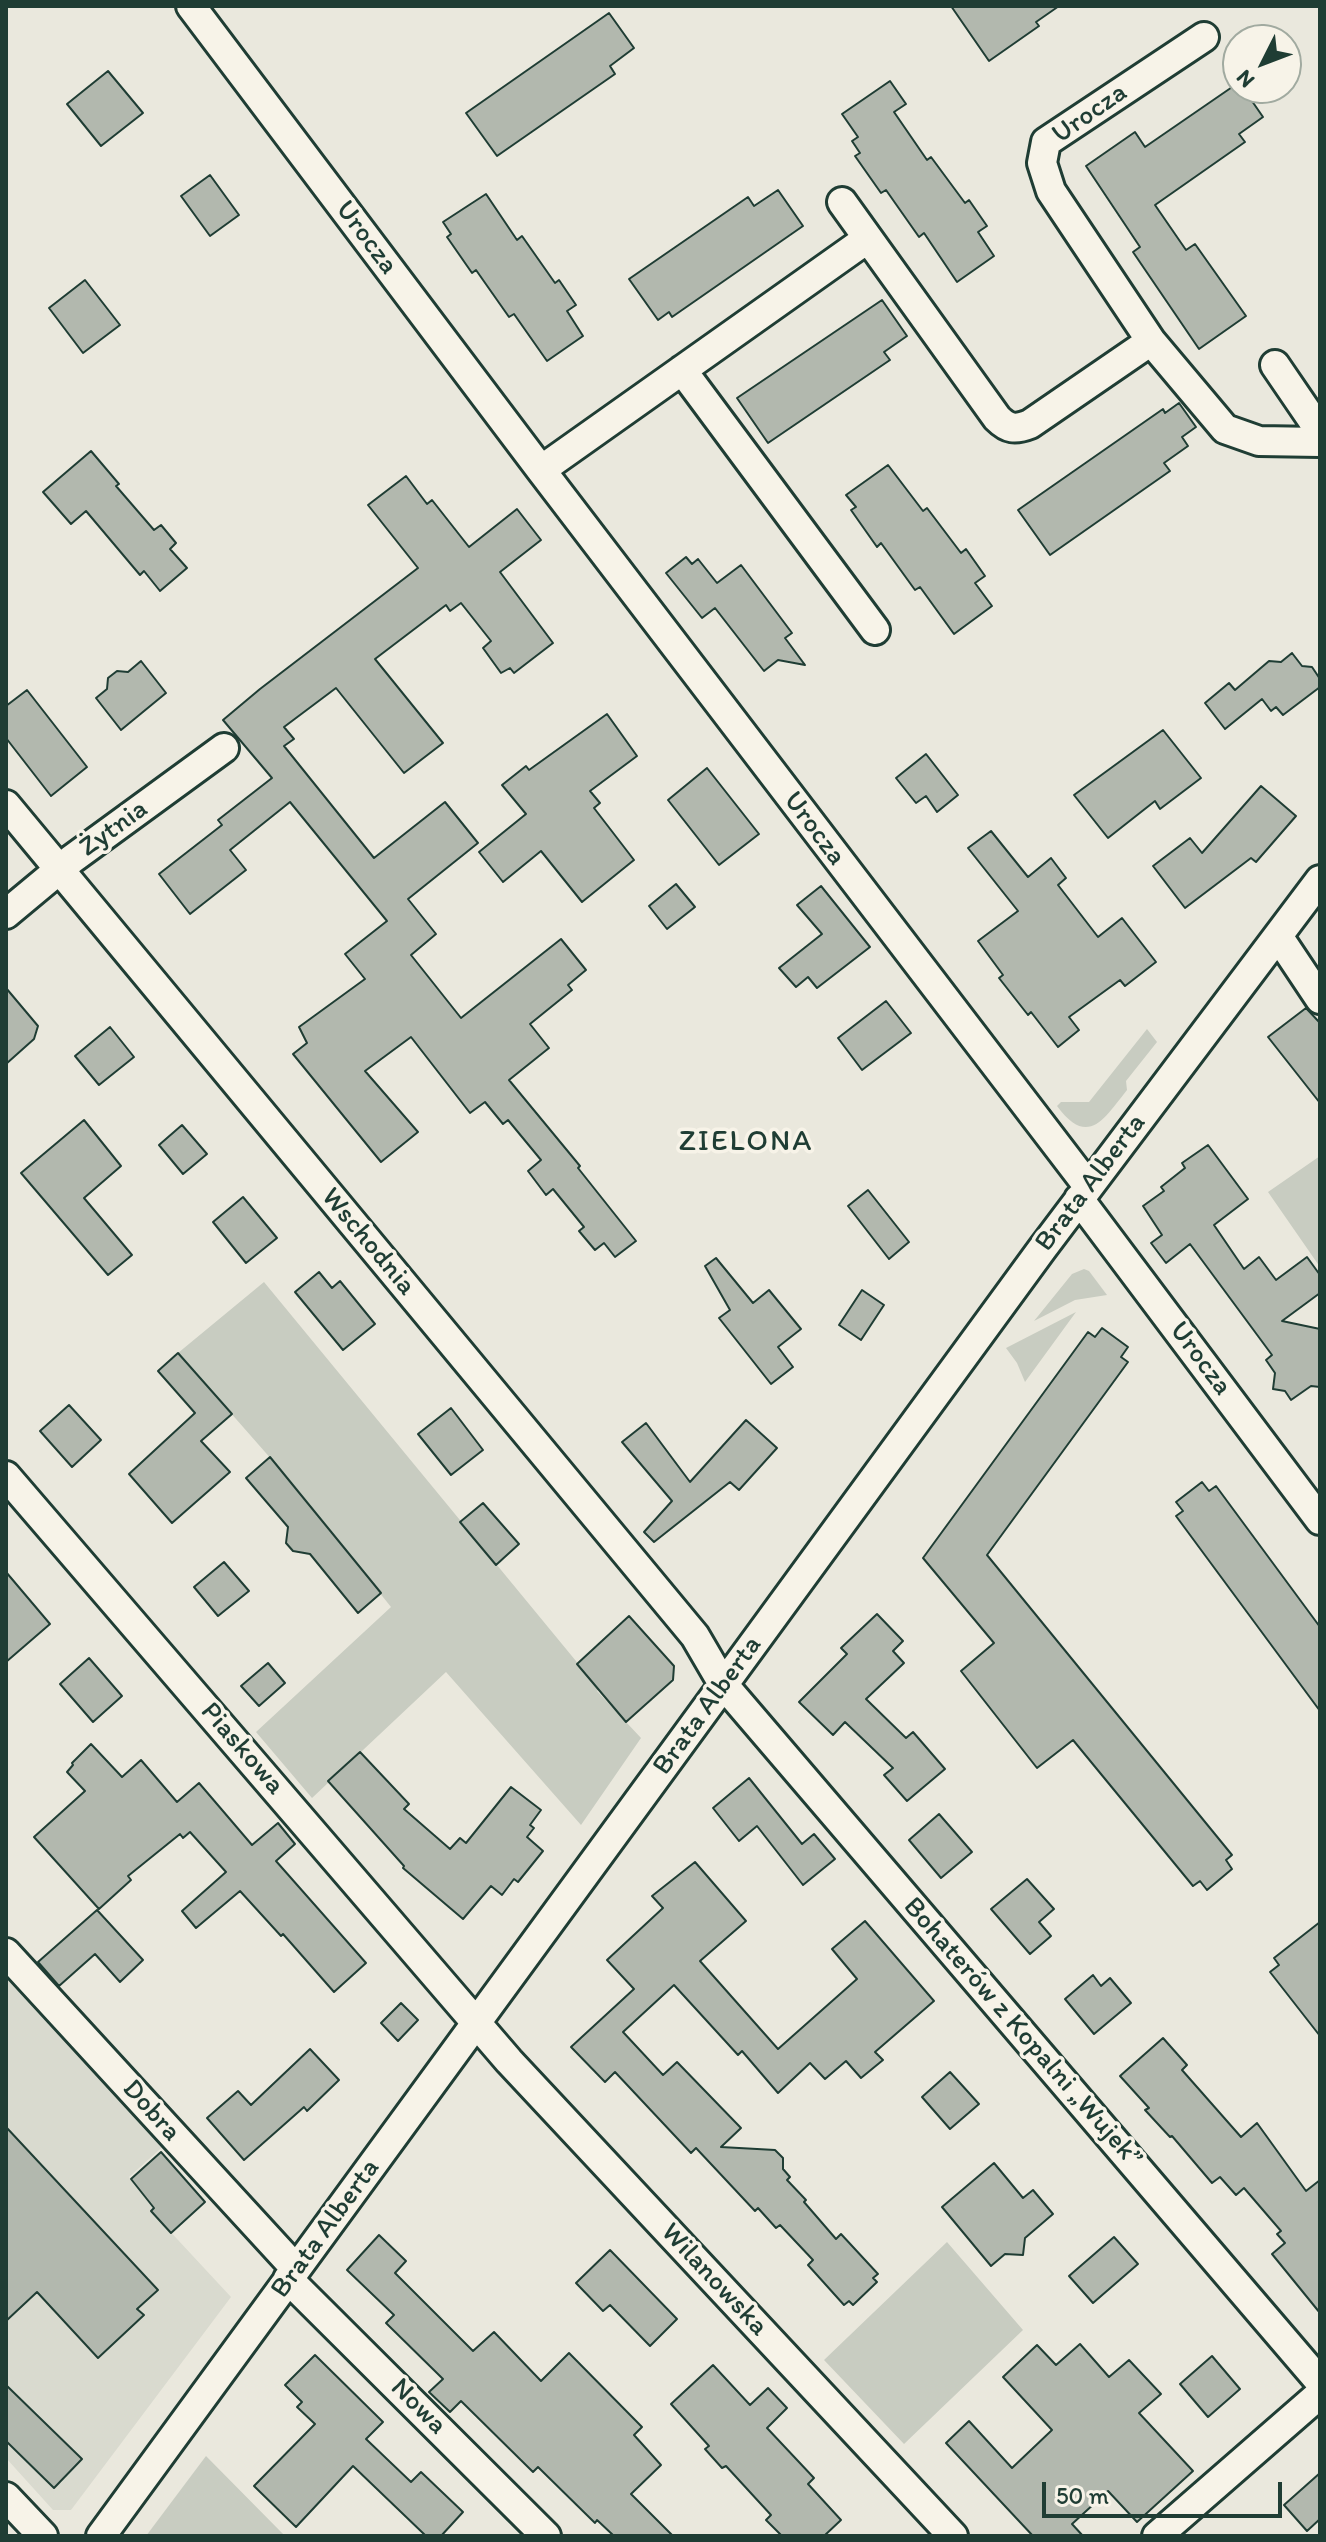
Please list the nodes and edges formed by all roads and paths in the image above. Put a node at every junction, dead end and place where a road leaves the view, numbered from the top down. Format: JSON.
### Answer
{"nodes":[{"id":1,"x":191,"y":6,"type":"edge"},
{"id":2,"x":1204,"y":37,"type":"dead end"},
{"id":3,"x":842,"y":202,"type":"dead end"},
{"id":4,"x":867,"y":239,"type":"junction"},
{"id":5,"x":1151,"y":341,"type":"junction"},
{"id":6,"x":1275,"y":365,"type":"dead end"},
{"id":7,"x":682,"y":370,"type":"junction"},
{"id":8,"x":1320,"y":431,"type":"edge"},
{"id":9,"x":1320,"y":442,"type":"edge"},
{"id":10,"x":541,"y":470,"type":"junction"},
{"id":11,"x":875,"y":630,"type":"dead end"},
{"id":12,"x":224,"y":748,"type":"dead end"},
{"id":13,"x":6,"y":805,"type":"edge"},
{"id":14,"x":59,"y":869,"type":"junction"},
{"id":15,"x":1320,"y":880,"type":"edge"},
{"id":16,"x":6,"y":914,"type":"edge"},
{"id":17,"x":1278,"y":936,"type":"junction"},
{"id":18,"x":1320,"y":999,"type":"edge"},
{"id":19,"x":1084,"y":1193,"type":"junction"},
{"id":20,"x":6,"y":1476,"type":"edge"},
{"id":21,"x":1320,"y":1520,"type":"edge"},
{"id":22,"x":723,"y":1684,"type":"junction"},
{"id":23,"x":6,"y":1953,"type":"edge"},
{"id":24,"x":476,"y":2022,"type":"junction"},
{"id":25,"x":292,"y":2274,"type":"junction"},
{"id":26,"x":1320,"y":2382,"type":"edge"},
{"id":27,"x":1320,"y":2394,"type":"edge"},
{"id":28,"x":6,"y":2497,"type":"edge"},
{"id":29,"x":43,"y":2536,"type":"edge"},
{"id":30,"x":101,"y":2536,"type":"edge"},
{"id":31,"x":546,"y":2536,"type":"edge"},
{"id":32,"x":953,"y":2536,"type":"edge"},
{"id":33,"x":1157,"y":2536,"type":"edge"}],
"edges":[{"from":1,"to":10,"type":"street","name":"Urocza"},
{"from":2,"to":5,"type":"street","name":"Urocza"},
{"from":3,"to":4,"type":"street"},
{"from":4,"to":5,"type":"street"},
{"from":4,"to":7,"type":"street"},
{"from":5,"to":9,"type":"street","name":"Urocza"},
{"from":6,"to":8,"type":"street"},
{"from":7,"to":10,"type":"street"},
{"from":7,"to":11,"type":"street"},
{"from":10,"to":19,"type":"street","name":"Urocza"},
{"from":12,"to":14,"type":"street","name":"Żytnia"},
{"from":13,"to":14,"type":"street","name":"Wschodnia"},
{"from":14,"to":16,"type":"street","name":"Żytnia"},
{"from":14,"to":22,"type":"street","name":"Wschodnia"},
{"from":15,"to":17,"type":"street","name":"Brata Alberta"},
{"from":17,"to":18,"type":"street"},
{"from":17,"to":19,"type":"street","name":"Brata Alberta"},
{"from":19,"to":21,"type":"street","name":"Urocza"},
{"from":19,"to":22,"type":"street","name":"Brata Alberta"},
{"from":20,"to":24,"type":"street","name":"Piaskowa"},
{"from":22,"to":24,"type":"street","name":"Brata Alberta"},
{"from":22,"to":26,"type":"street","name":"Bohaterów z Kopalni „Wujek”"},
{"from":23,"to":25,"type":"street","name":"Dobra"},
{"from":24,"to":25,"type":"street","name":"Brata Alberta"},
{"from":24,"to":32,"type":"street","name":"Wilanowska"},
{"from":25,"to":30,"type":"street","name":"Brata Alberta"},
{"from":25,"to":31,"type":"street","name":"Nowa"},
{"from":27,"to":33,"type":"street"},
{"from":28,"to":29,"type":"street"}]}
